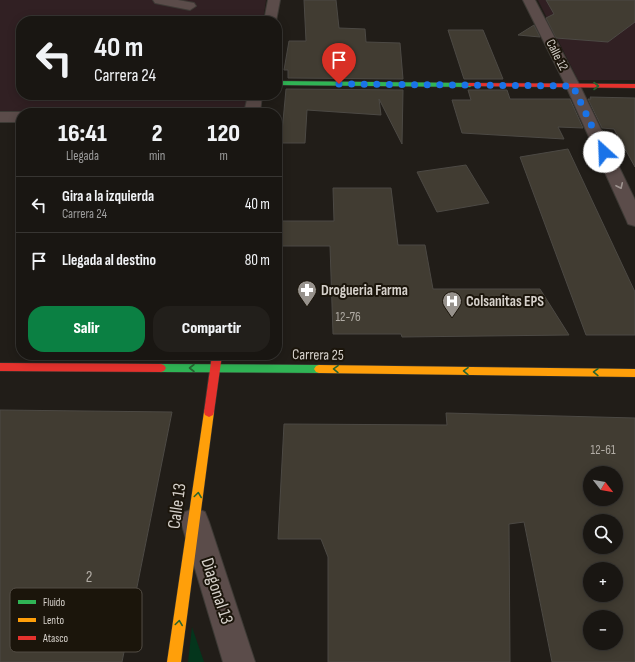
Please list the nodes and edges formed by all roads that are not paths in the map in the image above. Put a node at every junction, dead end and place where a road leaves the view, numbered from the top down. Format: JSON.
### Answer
{"nodes":[{"id":1,"x":159,"y":0,"type":"edge"},
{"id":2,"x":274,"y":0,"type":"edge"},
{"id":3,"x":529,"y":0,"type":"edge"},
{"id":4,"x":190,"y":6,"type":"dead end"},
{"id":5,"x":271,"y":16,"type":"edge"},
{"id":6,"x":282,"y":83,"type":"edge"},
{"id":7,"x":573,"y":86,"type":"junction"},
{"id":8,"x":635,"y":86,"type":"edge"},
{"id":9,"x":0,"y":117,"type":"edge"},
{"id":10,"x":16,"y":117,"type":"edge"},
{"id":11,"x":635,"y":219,"type":"edge"},
{"id":12,"x":216,"y":360,"type":"edge"},
{"id":13,"x":0,"y":367,"type":"edge"},
{"id":14,"x":215,"y":368,"type":"junction"},
{"id":15,"x":635,"y":373,"type":"edge"},
{"id":16,"x":194,"y":520,"type":"junction"},
{"id":17,"x":174,"y":662,"type":"edge"},
{"id":18,"x":239,"y":662,"type":"edge"}],
"edges":[{"from":1,"to":4,"type":"street"},
{"from":2,"to":5,"type":"street"},
{"from":3,"to":7,"type":"street","name":"Calle 12"},
{"from":6,"to":7,"type":"street"},
{"from":7,"to":8,"type":"street","one_way":true},
{"from":7,"to":11,"type":"street","name":"Calle 12","one_way":true},
{"from":9,"to":10,"type":"street"},
{"from":12,"to":14,"type":"street","name":"Calle 13"},
{"from":14,"to":13,"type":"street","name":"Carrera 25","one_way":true},
{"from":15,"to":14,"type":"street","name":"Carrera 25","one_way":true},
{"from":16,"to":14,"type":"street","name":"Calle 13","one_way":true},
{"from":17,"to":16,"type":"street","name":"Calle 13","one_way":true},
{"from":16,"to":18,"type":"street","name":"Diagonal 13"}]}
